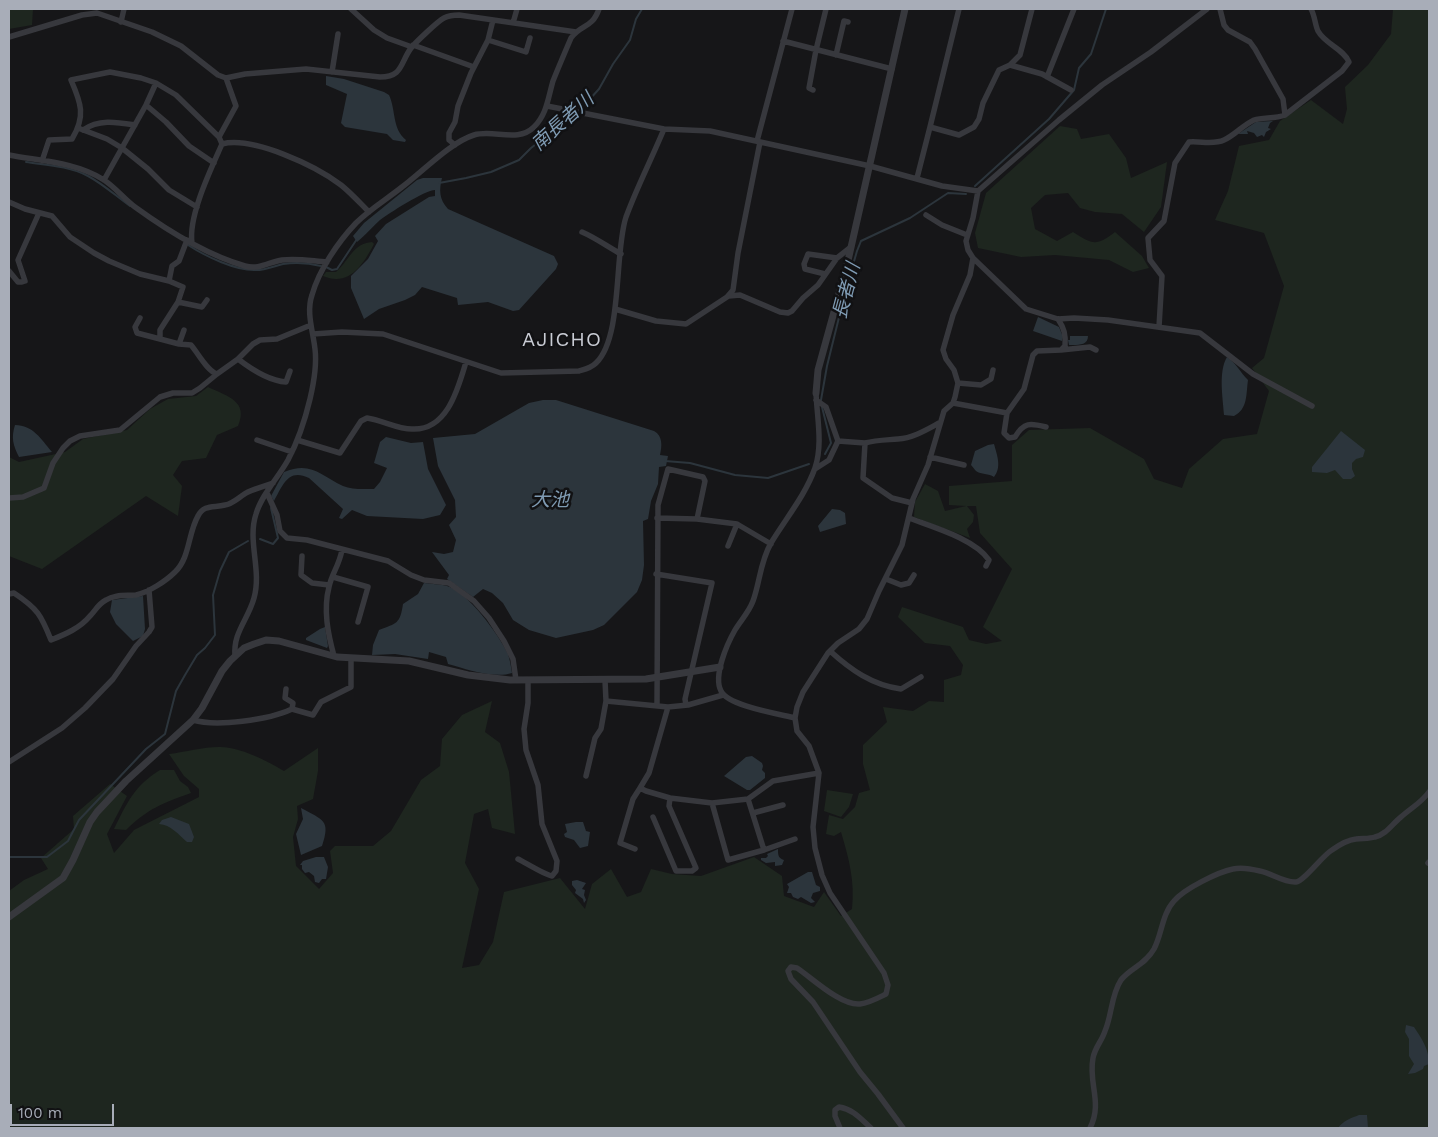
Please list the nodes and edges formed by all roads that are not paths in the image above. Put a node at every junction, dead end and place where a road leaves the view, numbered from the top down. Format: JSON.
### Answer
{"nodes":[{"id":1,"x":124,"y":9,"type":"edge"},
{"id":2,"x":351,"y":9,"type":"edge"},
{"id":3,"x":517,"y":9,"type":"edge"},
{"id":4,"x":599,"y":9,"type":"edge"},
{"id":5,"x":792,"y":9,"type":"edge"},
{"id":6,"x":826,"y":9,"type":"edge"},
{"id":7,"x":905,"y":9,"type":"edge"},
{"id":8,"x":959,"y":9,"type":"edge"},
{"id":9,"x":1032,"y":9,"type":"edge"},
{"id":10,"x":1074,"y":9,"type":"edge"},
{"id":11,"x":1207,"y":9,"type":"edge"},
{"id":12,"x":1220,"y":9,"type":"edge"},
{"id":13,"x":1311,"y":9,"type":"edge"},
{"id":14,"x":493,"y":20,"type":"junction"},
{"id":15,"x":121,"y":22,"type":"junction"},
{"id":16,"x":848,"y":22,"type":"dead end"},
{"id":17,"x":514,"y":23,"type":"junction"},
{"id":18,"x":576,"y":32,"type":"junction"},
{"id":19,"x":338,"y":34,"type":"dead end"},
{"id":20,"x":9,"y":37,"type":"edge"},
{"id":21,"x":530,"y":38,"type":"dead end"},
{"id":22,"x":488,"y":40,"type":"junction"},
{"id":23,"x":783,"y":41,"type":"junction"},
{"id":24,"x":413,"y":46,"type":"junction"},
{"id":25,"x":816,"y":50,"type":"junction"},
{"id":26,"x":836,"y":55,"type":"junction"},
{"id":27,"x":1010,"y":65,"type":"junction"},
{"id":28,"x":474,"y":67,"type":"junction"},
{"id":29,"x":892,"y":69,"type":"junction"},
{"id":30,"x":332,"y":72,"type":"junction"},
{"id":31,"x":1046,"y":77,"type":"junction"},
{"id":32,"x":226,"y":78,"type":"junction"},
{"id":33,"x":156,"y":83,"type":"junction"},
{"id":34,"x":813,"y":90,"type":"dead end"},
{"id":35,"x":1071,"y":90,"type":"dead end"},
{"id":36,"x":146,"y":105,"type":"junction"},
{"id":37,"x":547,"y":106,"type":"junction"},
{"id":38,"x":1285,"y":116,"type":"junction"},
{"id":39,"x":135,"y":125,"type":"junction"},
{"id":40,"x":930,"y":127,"type":"junction"},
{"id":41,"x":81,"y":129,"type":"junction"},
{"id":42,"x":664,"y":129,"type":"junction"},
{"id":43,"x":221,"y":141,"type":"junction"},
{"id":44,"x":758,"y":141,"type":"junction"},
{"id":45,"x":455,"y":145,"type":"junction"},
{"id":46,"x":122,"y":148,"type":"junction"},
{"id":47,"x":9,"y":156,"type":"edge"},
{"id":48,"x":42,"y":161,"type":"junction"},
{"id":49,"x":214,"y":163,"type":"junction"},
{"id":50,"x":870,"y":166,"type":"junction"},
{"id":51,"x":917,"y":178,"type":"junction"},
{"id":52,"x":104,"y":180,"type":"junction"},
{"id":53,"x":978,"y":191,"type":"junction"},
{"id":54,"x":9,"y":202,"type":"edge"},
{"id":55,"x":197,"y":207,"type":"junction"},
{"id":56,"x":40,"y":212,"type":"junction"},
{"id":57,"x":369,"y":212,"type":"junction"},
{"id":58,"x":926,"y":214,"type":"dead end"},
{"id":59,"x":582,"y":232,"type":"dead end"},
{"id":60,"x":967,"y":235,"type":"junction"},
{"id":61,"x":189,"y":241,"type":"junction"},
{"id":62,"x":851,"y":247,"type":"junction"},
{"id":63,"x":621,"y":254,"type":"junction"},
{"id":64,"x":837,"y":258,"type":"junction"},
{"id":65,"x":973,"y":258,"type":"junction"},
{"id":66,"x":327,"y":262,"type":"junction"},
{"id":67,"x":9,"y":271,"type":"edge"},
{"id":68,"x":825,"y":274,"type":"junction"},
{"id":69,"x":169,"y":281,"type":"junction"},
{"id":70,"x":729,"y":296,"type":"junction"},
{"id":71,"x":207,"y":300,"type":"dead end"},
{"id":72,"x":178,"y":302,"type":"junction"},
{"id":73,"x":615,"y":309,"type":"junction"},
{"id":74,"x":140,"y":318,"type":"dead end"},
{"id":75,"x":1058,"y":318,"type":"junction"},
{"id":76,"x":311,"y":325,"type":"junction"},
{"id":77,"x":1159,"y":327,"type":"junction"},
{"id":78,"x":184,"y":330,"type":"dead end"},
{"id":79,"x":313,"y":334,"type":"junction"},
{"id":80,"x":160,"y":339,"type":"junction"},
{"id":81,"x":179,"y":344,"type":"junction"},
{"id":82,"x":1060,"y":350,"type":"junction"},
{"id":83,"x":1096,"y":350,"type":"dead end"},
{"id":84,"x":238,"y":360,"type":"junction"},
{"id":85,"x":466,"y":362,"type":"junction"},
{"id":86,"x":993,"y":370,"type":"dead end"},
{"id":87,"x":290,"y":371,"type":"dead end"},
{"id":88,"x":217,"y":374,"type":"junction"},
{"id":89,"x":958,"y":383,"type":"junction"},
{"id":90,"x":817,"y":398,"type":"junction"},
{"id":91,"x":953,"y":403,"type":"junction"},
{"id":92,"x":1312,"y":406,"type":"dead end"},
{"id":93,"x":1007,"y":413,"type":"junction"},
{"id":94,"x":940,"y":423,"type":"junction"},
{"id":95,"x":1046,"y":427,"type":"dead end"},
{"id":96,"x":258,"y":440,"type":"dead end"},
{"id":97,"x":297,"y":440,"type":"junction"},
{"id":98,"x":838,"y":441,"type":"junction"},
{"id":99,"x":865,"y":443,"type":"junction"},
{"id":100,"x":292,"y":452,"type":"junction"},
{"id":101,"x":930,"y":458,"type":"junction"},
{"id":102,"x":964,"y":465,"type":"dead end"},
{"id":103,"x":815,"y":469,"type":"junction"},
{"id":104,"x":273,"y":483,"type":"junction"},
{"id":105,"x":267,"y":493,"type":"junction"},
{"id":106,"x":9,"y":498,"type":"edge"},
{"id":107,"x":912,"y":503,"type":"junction"},
{"id":108,"x":657,"y":518,"type":"junction"},
{"id":109,"x":697,"y":518,"type":"junction"},
{"id":110,"x":909,"y":518,"type":"junction"},
{"id":111,"x":738,"y":524,"type":"junction"},
{"id":112,"x":771,"y":544,"type":"junction"},
{"id":113,"x":728,"y":546,"type":"dead end"},
{"id":114,"x":342,"y":550,"type":"junction"},
{"id":115,"x":302,"y":556,"type":"dead end"},
{"id":116,"x":986,"y":566,"type":"dead end"},
{"id":117,"x":656,"y":574,"type":"junction"},
{"id":118,"x":914,"y":575,"type":"dead end"},
{"id":119,"x":333,"y":577,"type":"junction"},
{"id":120,"x":886,"y":579,"type":"junction"},
{"id":121,"x":329,"y":585,"type":"junction"},
{"id":122,"x":149,"y":590,"type":"junction"},
{"id":123,"x":9,"y":594,"type":"edge"},
{"id":124,"x":358,"y":622,"type":"dead end"},
{"id":125,"x":830,"y":651,"type":"junction"},
{"id":126,"x":235,"y":656,"type":"junction"},
{"id":127,"x":334,"y":656,"type":"junction"},
{"id":128,"x":351,"y":658,"type":"junction"},
{"id":129,"x":720,"y":667,"type":"junction"},
{"id":130,"x":692,"y":671,"type":"junction"},
{"id":131,"x":921,"y":677,"type":"dead end"},
{"id":132,"x":658,"y":678,"type":"junction"},
{"id":133,"x":516,"y":680,"type":"junction"},
{"id":134,"x":528,"y":680,"type":"junction"},
{"id":135,"x":605,"y":680,"type":"junction"},
{"id":136,"x":286,"y":689,"type":"dead end"},
{"id":137,"x":723,"y":695,"type":"junction"},
{"id":138,"x":606,"y":701,"type":"junction"},
{"id":139,"x":686,"y":705,"type":"junction"},
{"id":140,"x":657,"y":706,"type":"junction"},
{"id":141,"x":668,"y":708,"type":"junction"},
{"id":142,"x":292,"y":709,"type":"junction"},
{"id":143,"x":794,"y":718,"type":"junction"},
{"id":144,"x":192,"y":720,"type":"junction"},
{"id":145,"x":9,"y":762,"type":"edge"},
{"id":146,"x":819,"y":773,"type":"junction"},
{"id":147,"x":586,"y":776,"type":"dead end"},
{"id":148,"x":640,"y":788,"type":"junction"},
{"id":149,"x":1429,"y":792,"type":"edge"},
{"id":150,"x":670,"y":798,"type":"junction"},
{"id":151,"x":748,"y":799,"type":"junction"},
{"id":152,"x":712,"y":802,"type":"junction"},
{"id":153,"x":783,"y":805,"type":"dead end"},
{"id":154,"x":753,"y":813,"type":"junction"},
{"id":155,"x":652,"y":817,"type":"dead end"},
{"id":156,"x":795,"y":839,"type":"dead end"},
{"id":157,"x":635,"y":849,"type":"dead end"},
{"id":158,"x":764,"y":850,"type":"junction"},
{"id":159,"x":518,"y":858,"type":"dead end"},
{"id":160,"x":9,"y":917,"type":"edge"},
{"id":161,"x":840,"y":1128,"type":"edge"},
{"id":162,"x":871,"y":1128,"type":"edge"},
{"id":163,"x":903,"y":1128,"type":"edge"},
{"id":164,"x":1090,"y":1128,"type":"edge"}],
"edges":[{"from":1,"to":15,"type":"street"},
{"from":2,"to":24,"type":"street"},
{"from":3,"to":17,"type":"street"},
{"from":4,"to":18,"type":"street"},
{"from":5,"to":23,"type":"street"},
{"from":6,"to":25,"type":"street"},
{"from":7,"to":29,"type":"street"},
{"from":8,"to":40,"type":"street"},
{"from":9,"to":27,"type":"street"},
{"from":10,"to":31,"type":"street"},
{"from":11,"to":53,"type":"street"},
{"from":12,"to":38,"type":"street"},
{"from":13,"to":38,"type":"street"},
{"from":14,"to":17,"type":"street"},
{"from":14,"to":22,"type":"street"},
{"from":14,"to":24,"type":"street"},
{"from":15,"to":20,"type":"street"},
{"from":15,"to":32,"type":"street"},
{"from":16,"to":26,"type":"street"},
{"from":17,"to":18,"type":"street"},
{"from":18,"to":37,"type":"street"},
{"from":19,"to":30,"type":"street"},
{"from":21,"to":22,"type":"street"},
{"from":22,"to":28,"type":"street"},
{"from":23,"to":25,"type":"street"},
{"from":23,"to":44,"type":"street"},
{"from":24,"to":28,"type":"street"},
{"from":24,"to":30,"type":"street"},
{"from":25,"to":26,"type":"street"},
{"from":25,"to":34,"type":"street"},
{"from":26,"to":29,"type":"street"},
{"from":27,"to":31,"type":"street"},
{"from":27,"to":40,"type":"street"},
{"from":28,"to":45,"type":"street"},
{"from":29,"to":50,"type":"street"},
{"from":30,"to":32,"type":"street"},
{"from":31,"to":35,"type":"street"},
{"from":32,"to":43,"type":"street"},
{"from":33,"to":36,"type":"street"},
{"from":33,"to":41,"type":"street"},
{"from":33,"to":43,"type":"street"},
{"from":36,"to":39,"type":"street"},
{"from":36,"to":49,"type":"street"},
{"from":37,"to":42,"type":"street"},
{"from":37,"to":45,"type":"street"},
{"from":38,"to":77,"type":"street"},
{"from":39,"to":41,"type":"street"},
{"from":39,"to":46,"type":"street"},
{"from":40,"to":51,"type":"street"},
{"from":41,"to":46,"type":"street"},
{"from":41,"to":48,"type":"street"},
{"from":42,"to":44,"type":"street"},
{"from":42,"to":63,"type":"street"},
{"from":43,"to":49,"type":"street"},
{"from":43,"to":57,"type":"street"},
{"from":44,"to":50,"type":"street"},
{"from":44,"to":70,"type":"street"},
{"from":45,"to":57,"type":"street"},
{"from":46,"to":52,"type":"street"},
{"from":46,"to":55,"type":"street"},
{"from":47,"to":48,"type":"street"},
{"from":48,"to":52,"type":"street"},
{"from":49,"to":55,"type":"street"},
{"from":50,"to":51,"type":"street"},
{"from":50,"to":62,"type":"street"},
{"from":51,"to":53,"type":"street"},
{"from":52,"to":61,"type":"street"},
{"from":53,"to":60,"type":"street"},
{"from":54,"to":56,"type":"street"},
{"from":55,"to":61,"type":"street"},
{"from":56,"to":67,"type":"street"},
{"from":56,"to":69,"type":"street"},
{"from":57,"to":66,"type":"street"},
{"from":58,"to":60,"type":"street"},
{"from":59,"to":63,"type":"street"},
{"from":60,"to":65,"type":"street"},
{"from":61,"to":66,"type":"street"},
{"from":61,"to":69,"type":"street"},
{"from":62,"to":64,"type":"street"},
{"from":62,"to":90,"type":"street"},
{"from":63,"to":73,"type":"street"},
{"from":64,"to":68,"type":"street"},
{"from":64,"to":68,"type":"street"},
{"from":65,"to":75,"type":"street"},
{"from":65,"to":89,"type":"street"},
{"from":66,"to":76,"type":"street"},
{"from":68,"to":70,"type":"street"},
{"from":69,"to":72,"type":"street"},
{"from":70,"to":73,"type":"street"},
{"from":71,"to":72,"type":"street"},
{"from":72,"to":80,"type":"street"},
{"from":73,"to":85,"type":"street"},
{"from":74,"to":80,"type":"street"},
{"from":75,"to":77,"type":"street"},
{"from":75,"to":82,"type":"street"},
{"from":76,"to":79,"type":"street"},
{"from":76,"to":84,"type":"street"},
{"from":77,"to":92,"type":"street"},
{"from":78,"to":81,"type":"street"},
{"from":79,"to":85,"type":"street"},
{"from":79,"to":97,"type":"street"},
{"from":80,"to":81,"type":"street"},
{"from":81,"to":88,"type":"street"},
{"from":82,"to":83,"type":"street"},
{"from":82,"to":93,"type":"street"},
{"from":84,"to":87,"type":"street"},
{"from":84,"to":88,"type":"street"},
{"from":85,"to":97,"type":"street"},
{"from":86,"to":89,"type":"street"},
{"from":88,"to":106,"type":"street"},
{"from":89,"to":91,"type":"street"},
{"from":90,"to":98,"type":"street"},
{"from":90,"to":103,"type":"street"},
{"from":91,"to":93,"type":"street"},
{"from":91,"to":94,"type":"street"},
{"from":93,"to":95,"type":"street"},
{"from":94,"to":99,"type":"street"},
{"from":94,"to":101,"type":"street"},
{"from":96,"to":100,"type":"street"},
{"from":97,"to":100,"type":"street"},
{"from":98,"to":99,"type":"street"},
{"from":98,"to":103,"type":"street"},
{"from":99,"to":107,"type":"street"},
{"from":100,"to":104,"type":"street"},
{"from":101,"to":102,"type":"street"},
{"from":101,"to":107,"type":"street"},
{"from":103,"to":112,"type":"street"},
{"from":104,"to":105,"type":"street"},
{"from":104,"to":122,"type":"street"},
{"from":105,"to":114,"type":"street"},
{"from":105,"to":126,"type":"street"},
{"from":107,"to":110,"type":"street"},
{"from":108,"to":109,"type":"street"},
{"from":108,"to":109,"type":"street"},
{"from":108,"to":117,"type":"street"},
{"from":109,"to":111,"type":"street"},
{"from":110,"to":116,"type":"street"},
{"from":110,"to":120,"type":"street"},
{"from":111,"to":112,"type":"street"},
{"from":111,"to":113,"type":"street"},
{"from":112,"to":129,"type":"street"},
{"from":114,"to":119,"type":"street"},
{"from":114,"to":133,"type":"street"},
{"from":115,"to":121,"type":"street"},
{"from":117,"to":130,"type":"street"},
{"from":117,"to":132,"type":"street"},
{"from":118,"to":120,"type":"street"},
{"from":119,"to":121,"type":"street"},
{"from":119,"to":124,"type":"street"},
{"from":120,"to":125,"type":"street"},
{"from":121,"to":127,"type":"street"},
{"from":122,"to":123,"type":"street"},
{"from":122,"to":145,"type":"street"},
{"from":125,"to":131,"type":"street"},
{"from":125,"to":143,"type":"street"},
{"from":126,"to":127,"type":"street"},
{"from":126,"to":144,"type":"street"},
{"from":127,"to":128,"type":"street"},
{"from":128,"to":133,"type":"street"},
{"from":128,"to":142,"type":"street"},
{"from":129,"to":130,"type":"street"},
{"from":129,"to":137,"type":"street"},
{"from":130,"to":132,"type":"street"},
{"from":130,"to":139,"type":"street"},
{"from":132,"to":135,"type":"street"},
{"from":132,"to":140,"type":"street"},
{"from":133,"to":134,"type":"street"},
{"from":134,"to":135,"type":"street"},
{"from":134,"to":159,"type":"street"},
{"from":135,"to":138,"type":"street"},
{"from":136,"to":142,"type":"street"},
{"from":137,"to":139,"type":"street"},
{"from":137,"to":143,"type":"street"},
{"from":138,"to":140,"type":"street"},
{"from":138,"to":147,"type":"street"},
{"from":139,"to":141,"type":"street"},
{"from":140,"to":141,"type":"street"},
{"from":141,"to":148,"type":"street"},
{"from":142,"to":144,"type":"street"},
{"from":143,"to":146,"type":"street"},
{"from":144,"to":160,"type":"street"},
{"from":146,"to":151,"type":"street"},
{"from":146,"to":163,"type":"street"},
{"from":148,"to":150,"type":"street"},
{"from":148,"to":157,"type":"street"},
{"from":149,"to":164,"type":"street"},
{"from":150,"to":152,"type":"street"},
{"from":150,"to":155,"type":"street"},
{"from":151,"to":152,"type":"street"},
{"from":151,"to":154,"type":"street"},
{"from":152,"to":158,"type":"street"},
{"from":153,"to":154,"type":"street"},
{"from":154,"to":158,"type":"street"},
{"from":156,"to":158,"type":"street"},
{"from":161,"to":162,"type":"street"}]}
